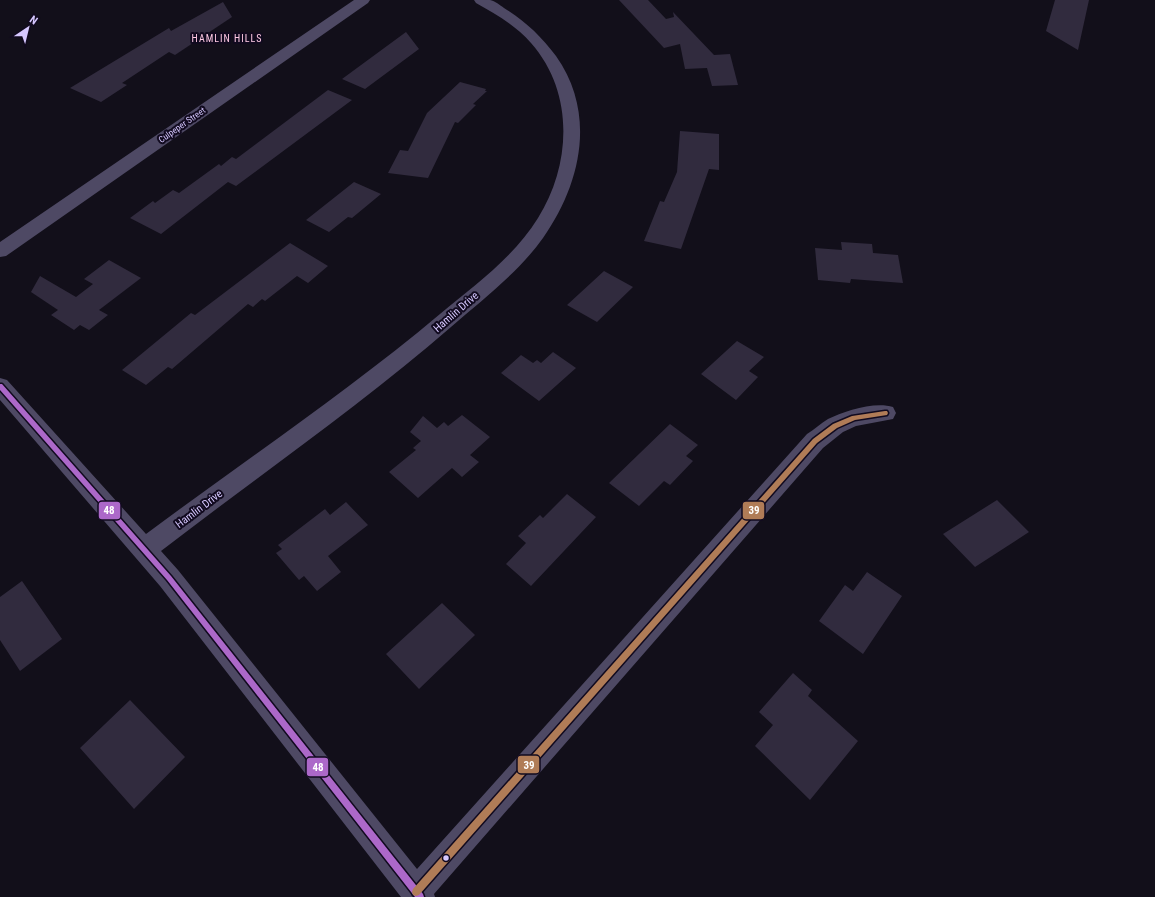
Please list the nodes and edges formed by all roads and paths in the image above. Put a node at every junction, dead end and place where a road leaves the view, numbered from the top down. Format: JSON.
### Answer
{"nodes":[{"id":1,"x":363,"y":0,"type":"edge"},
{"id":2,"x":481,"y":0,"type":"edge"},
{"id":3,"x":0,"y":251,"type":"edge"},
{"id":4,"x":0,"y":386,"type":"edge"},
{"id":5,"x":885,"y":413,"type":"dead end"},
{"id":6,"x":144,"y":550,"type":"junction"},
{"id":7,"x":418,"y":895,"type":"edge"}],
"edges":[{"from":1,"to":3,"type":"street","name":"Culpeper Street"},
{"from":2,"to":6,"type":"street","name":"Hamlin Drive"},
{"from":4,"to":6,"type":"street"},
{"from":5,"to":7,"type":"street"},
{"from":6,"to":7,"type":"street"}]}
